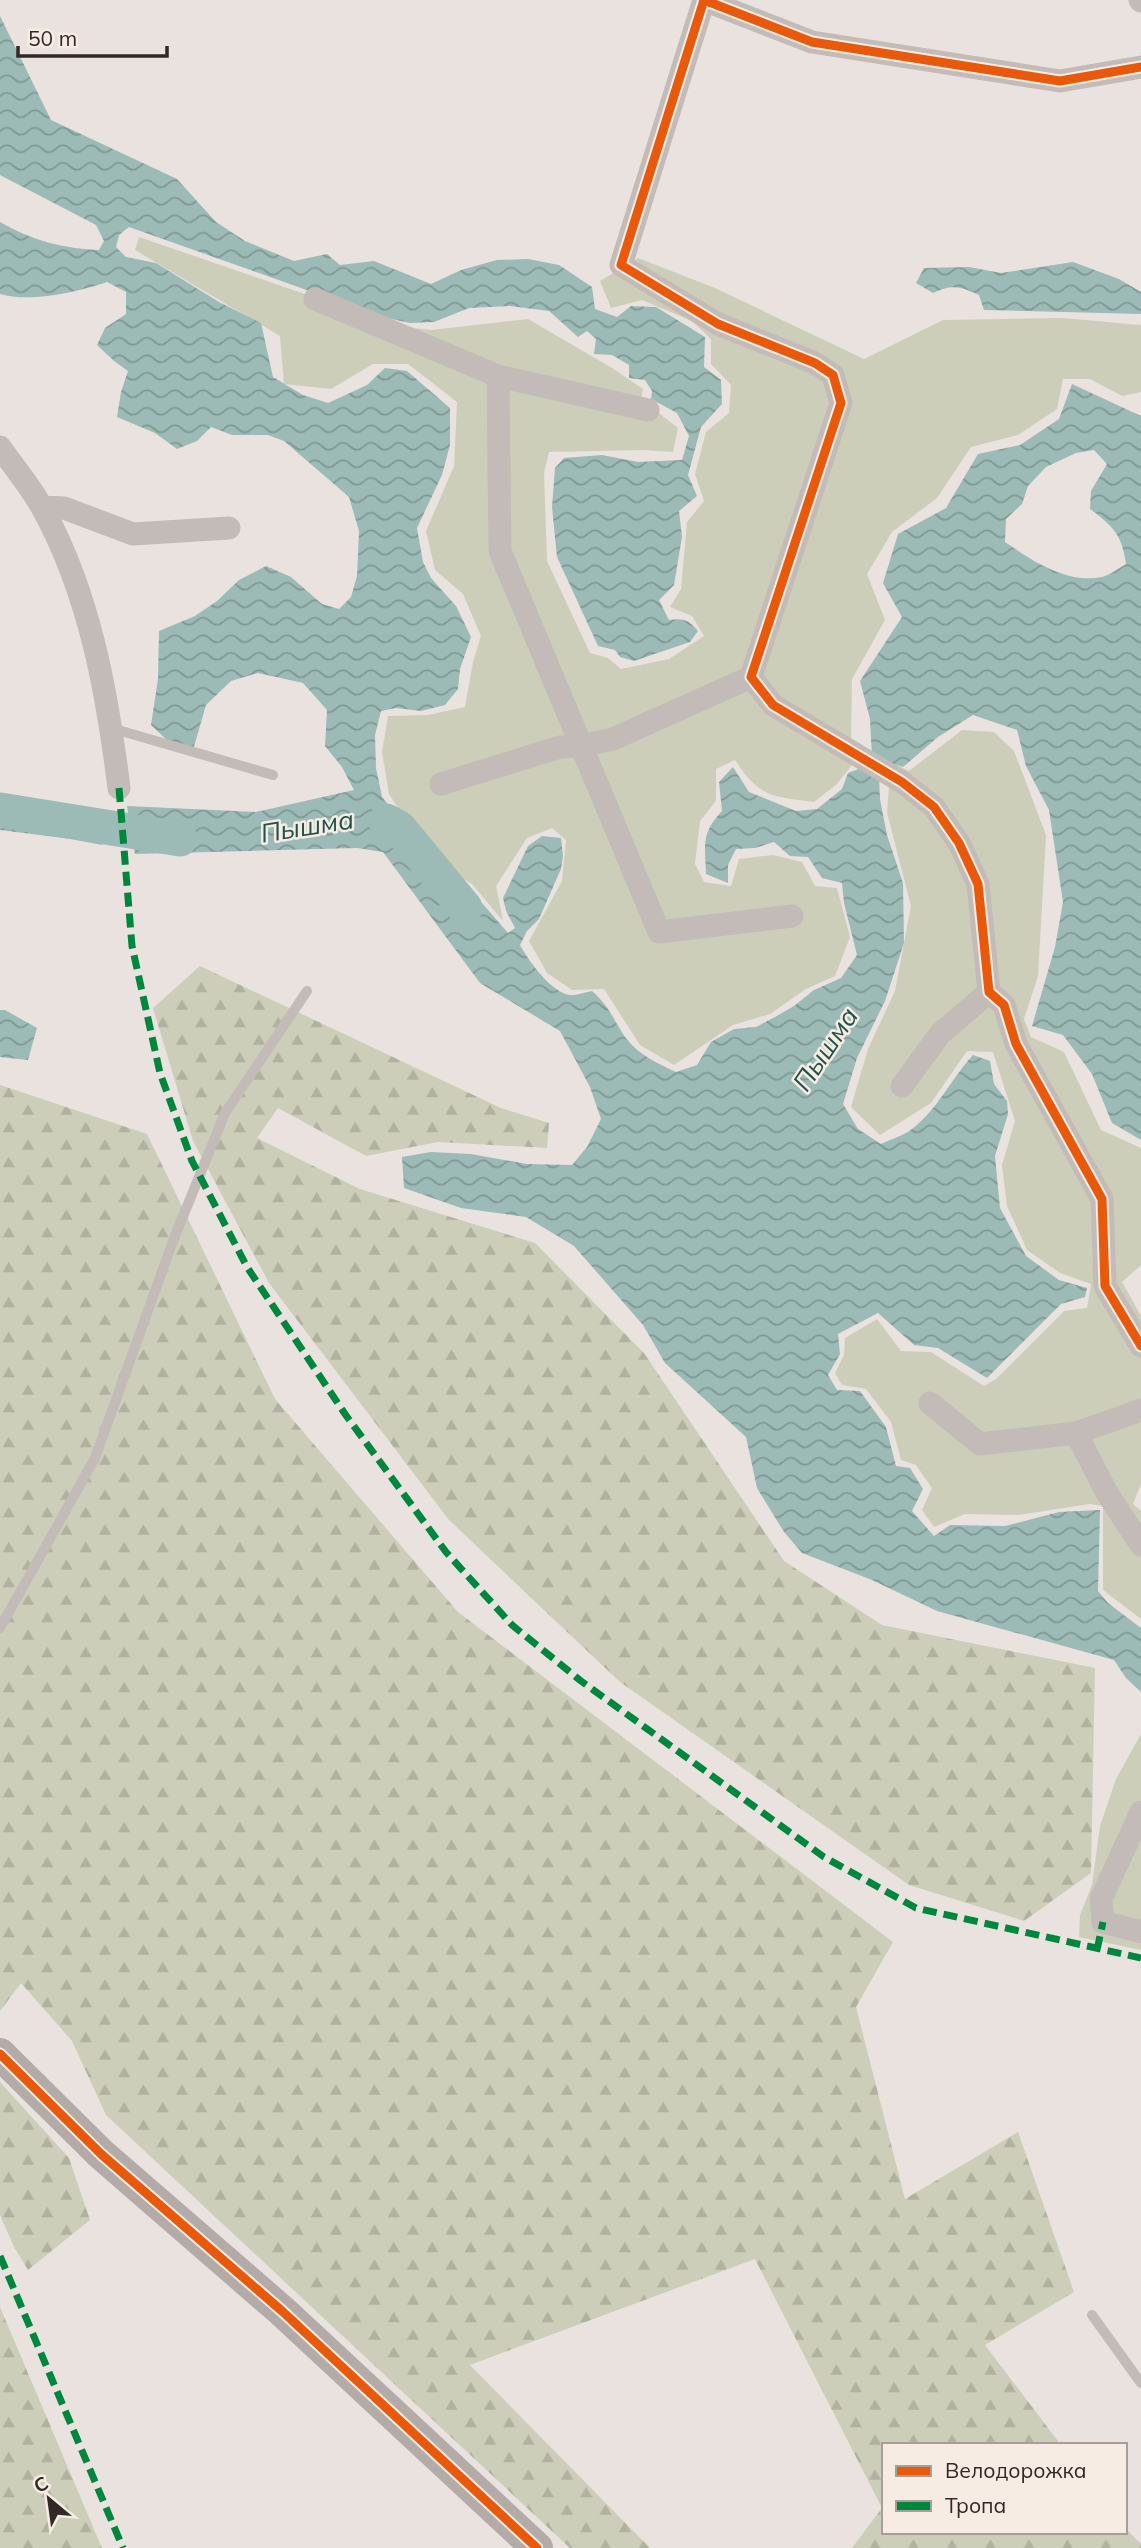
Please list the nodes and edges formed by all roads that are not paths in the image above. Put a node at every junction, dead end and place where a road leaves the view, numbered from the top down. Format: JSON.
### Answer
{"nodes":[{"id":1,"x":1141,"y":67,"type":"edge"},
{"id":2,"x":315,"y":299,"type":"dead end"},
{"id":3,"x":498,"y":376,"type":"junction"},
{"id":4,"x":648,"y":410,"type":"dead end"},
{"id":5,"x":0,"y":447,"type":"edge"},
{"id":6,"x":42,"y":507,"type":"junction"},
{"id":7,"x":229,"y":528,"type":"dead end"},
{"id":8,"x":751,"y":677,"type":"junction"},
{"id":9,"x":111,"y":728,"type":"junction"},
{"id":10,"x":581,"y":746,"type":"junction"},
{"id":11,"x":273,"y":775,"type":"dead end"},
{"id":12,"x":440,"y":785,"type":"dead end"},
{"id":13,"x":119,"y":788,"type":"dead end"},
{"id":14,"x":792,"y":916,"type":"dead end"},
{"id":15,"x":307,"y":991,"type":"dead end"},
{"id":16,"x":997,"y":998,"type":"junction"},
{"id":17,"x":902,"y":1086,"type":"dead end"},
{"id":18,"x":1141,"y":1346,"type":"edge"},
{"id":19,"x":930,"y":1403,"type":"dead end"},
{"id":20,"x":1141,"y":1410,"type":"edge"},
{"id":21,"x":1076,"y":1433,"type":"junction"},
{"id":22,"x":1141,"y":1545,"type":"edge"},
{"id":23,"x":0,"y":1628,"type":"edge"},
{"id":24,"x":1141,"y":1812,"type":"edge"},
{"id":25,"x":1141,"y":1932,"type":"edge"},
{"id":26,"x":0,"y":2054,"type":"edge"},
{"id":27,"x":1092,"y":2315,"type":"dead end"},
{"id":28,"x":1141,"y":2383,"type":"edge"},
{"id":29,"x":537,"y":2548,"type":"edge"}],
"edges":[{"from":1,"to":8,"type":"street"},
{"from":2,"to":3,"type":"street"},
{"from":3,"to":4,"type":"street"},
{"from":3,"to":10,"type":"street"},
{"from":5,"to":6,"type":"street"},
{"from":6,"to":7,"type":"street"},
{"from":6,"to":9,"type":"street"},
{"from":8,"to":10,"type":"street"},
{"from":8,"to":16,"type":"street"},
{"from":9,"to":11,"type":"lane"},
{"from":9,"to":13,"type":"street"},
{"from":10,"to":12,"type":"street"},
{"from":10,"to":14,"type":"street"},
{"from":15,"to":23,"type":"lane"},
{"from":16,"to":17,"type":"street"},
{"from":16,"to":18,"type":"street"},
{"from":19,"to":21,"type":"street"},
{"from":20,"to":21,"type":"street"},
{"from":21,"to":22,"type":"street"},
{"from":24,"to":25,"type":"street"},
{"from":26,"to":29,"type":"street"},
{"from":27,"to":28,"type":"lane"}]}
